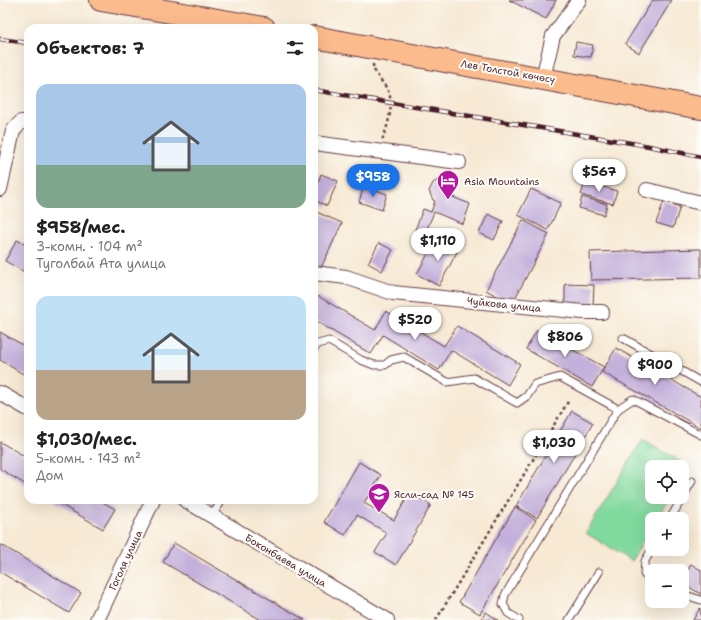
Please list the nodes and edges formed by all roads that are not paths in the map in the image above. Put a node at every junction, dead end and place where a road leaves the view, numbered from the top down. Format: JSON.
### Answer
{"nodes":[{"id":1,"x":101,"y":0,"type":"edge"},
{"id":2,"x":579,"y":0,"type":"edge"},
{"id":3,"x":241,"y":24,"type":"edge"},
{"id":4,"x":318,"y":38,"type":"edge"},
{"id":5,"x":543,"y":78,"type":"junction"},
{"id":6,"x":701,"y":108,"type":"edge"},
{"id":7,"x":24,"y":122,"type":"edge"},
{"id":8,"x":318,"y":144,"type":"edge"},
{"id":9,"x":459,"y":162,"type":"dead end"},
{"id":10,"x":0,"y":189,"type":"edge"},
{"id":11,"x":647,"y":190,"type":"dead end"},
{"id":12,"x":701,"y":203,"type":"edge"},
{"id":13,"x":318,"y":274,"type":"edge"},
{"id":14,"x":602,"y":312,"type":"dead end"},
{"id":15,"x":623,"y":338,"type":"dead end"},
{"id":16,"x":318,"y":344,"type":"edge"},
{"id":17,"x":701,"y":382,"type":"edge"},
{"id":18,"x":0,"y":393,"type":"edge"},
{"id":19,"x":24,"y":408,"type":"edge"},
{"id":20,"x":618,"y":409,"type":"junction"},
{"id":21,"x":701,"y":435,"type":"edge"},
{"id":22,"x":692,"y":481,"type":"dead end"},
{"id":23,"x":151,"y":504,"type":"edge"},
{"id":24,"x":192,"y":504,"type":"edge"},
{"id":25,"x":220,"y":504,"type":"edge"},
{"id":26,"x":674,"y":512,"type":"edge"},
{"id":27,"x":212,"y":516,"type":"junction"},
{"id":28,"x":648,"y":556,"type":"edge"},
{"id":29,"x":599,"y":572,"type":"dead end"},
{"id":30,"x":645,"y":575,"type":"edge"},
{"id":31,"x":689,"y":596,"type":"edge"},
{"id":32,"x":701,"y":600,"type":"edge"},
{"id":33,"x":97,"y":620,"type":"edge"},
{"id":34,"x":387,"y":620,"type":"edge"},
{"id":35,"x":519,"y":620,"type":"edge"},
{"id":36,"x":568,"y":620,"type":"edge"}],
"edges":[{"from":1,"to":3,"type":"main road"},
{"from":2,"to":5,"type":"street"},
{"from":4,"to":5,"type":"main road","name":"Лев Толстой көчөсү"},
{"from":5,"to":6,"type":"main road","name":"Лев Толстой көчөсү"},
{"from":7,"to":10,"type":"street"},
{"from":8,"to":9,"type":"street"},
{"from":11,"to":12,"type":"street"},
{"from":13,"to":14,"type":"street","name":"Чуйкова улица"},
{"from":15,"to":17,"type":"lane"},
{"from":16,"to":20,"type":"lane"},
{"from":18,"to":19,"type":"street"},
{"from":20,"to":21,"type":"lane"},
{"from":20,"to":35,"type":"lane"},
{"from":22,"to":26,"type":"lane"},
{"from":23,"to":33,"type":"street","name":"Гоголя улица"},
{"from":24,"to":27,"type":"street","name":"Боконбаева улица"},
{"from":25,"to":27,"type":"lane"},
{"from":27,"to":34,"type":"street","name":"Боконбаева улица"},
{"from":28,"to":30,"type":"lane"},
{"from":29,"to":36,"type":"lane"},
{"from":31,"to":32,"type":"lane"}]}
